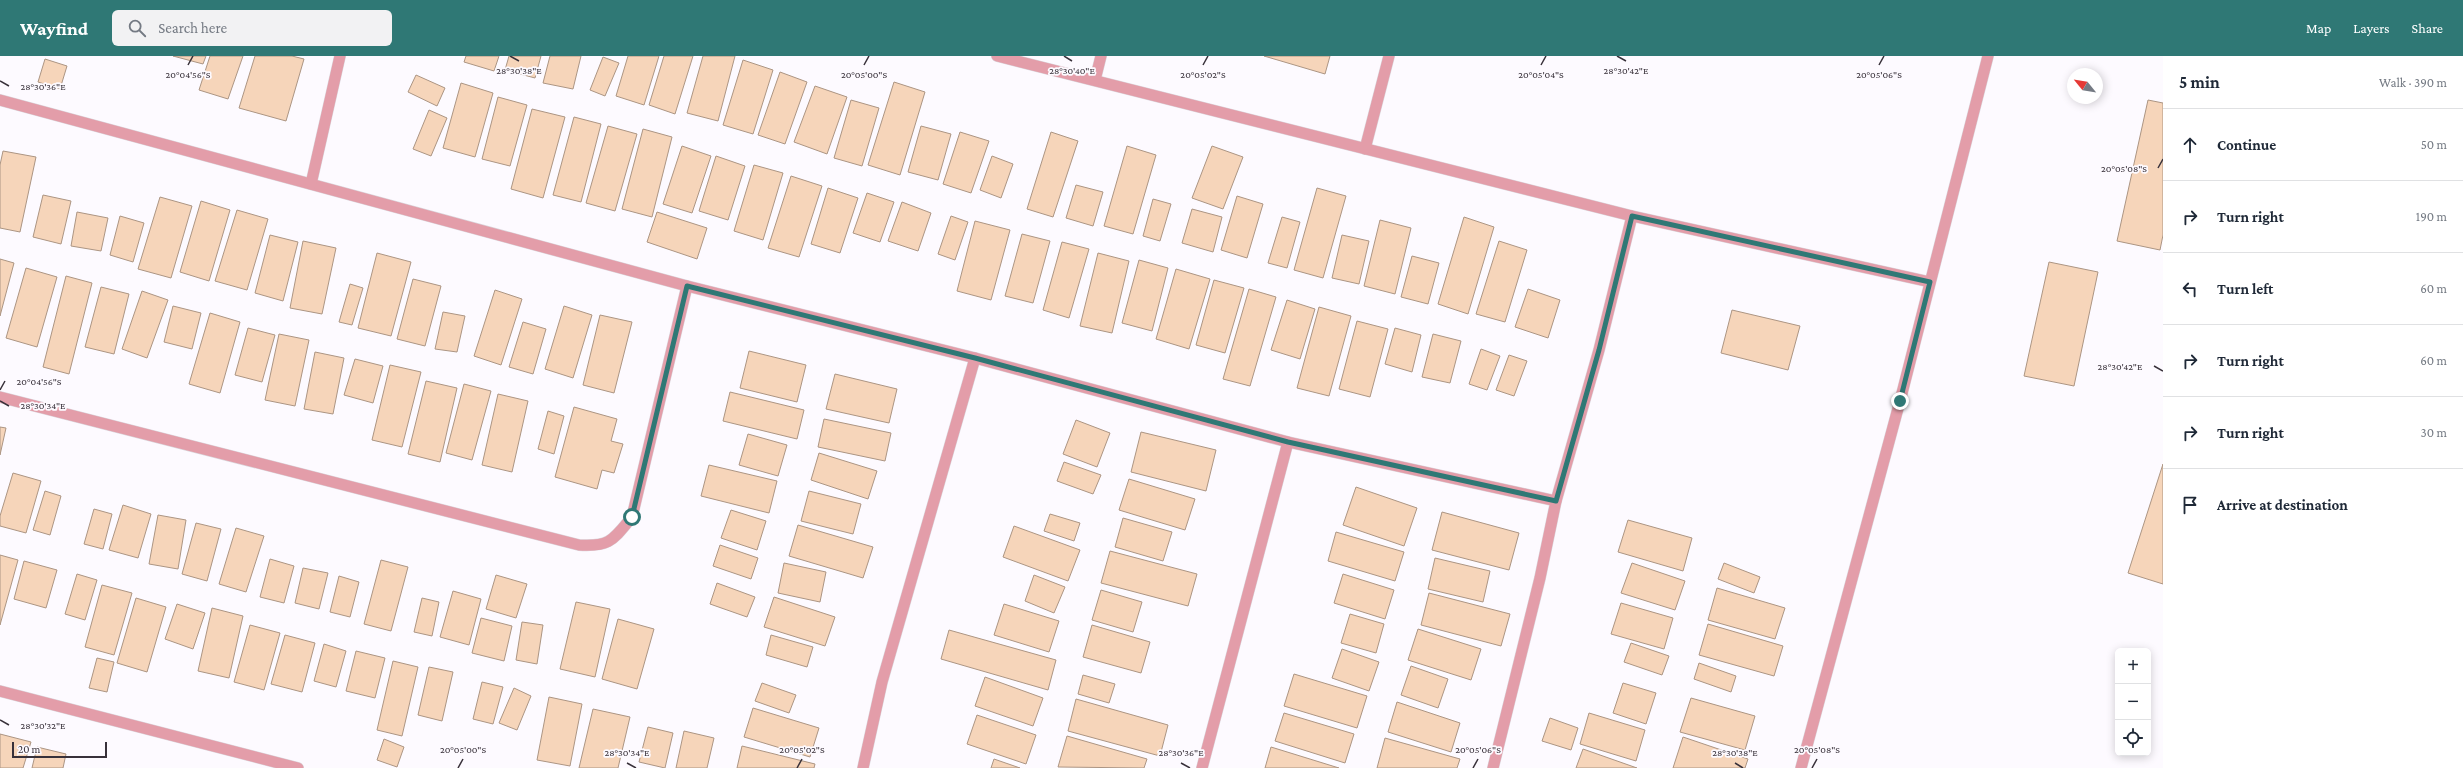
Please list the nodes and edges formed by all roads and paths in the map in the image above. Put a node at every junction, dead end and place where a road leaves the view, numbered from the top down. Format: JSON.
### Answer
{"nodes":[{"id":1,"x":340,"y":56,"type":"edge"},
{"id":2,"x":997,"y":56,"type":"edge"},
{"id":3,"x":1101,"y":56,"type":"edge"},
{"id":4,"x":1389,"y":56,"type":"edge"},
{"id":5,"x":1988,"y":56,"type":"edge"},
{"id":6,"x":1095,"y":80,"type":"junction"},
{"id":7,"x":0,"y":100,"type":"edge"},
{"id":8,"x":1365,"y":149,"type":"junction"},
{"id":9,"x":311,"y":184,"type":"junction"},
{"id":10,"x":1632,"y":216,"type":"junction"},
{"id":11,"x":1930,"y":282,"type":"junction"},
{"id":12,"x":687,"y":286,"type":"junction"},
{"id":13,"x":975,"y":358,"type":"junction"},
{"id":14,"x":0,"y":397,"type":"edge"},
{"id":15,"x":1288,"y":442,"type":"junction"},
{"id":16,"x":1556,"y":501,"type":"junction"},
{"id":17,"x":0,"y":691,"type":"edge"},
{"id":18,"x":298,"y":768,"type":"edge"},
{"id":19,"x":863,"y":768,"type":"edge"},
{"id":20,"x":1202,"y":768,"type":"edge"},
{"id":21,"x":1493,"y":768,"type":"edge"},
{"id":22,"x":1802,"y":768,"type":"edge"}],
"edges":[{"from":1,"to":9,"type":"street"},
{"from":2,"to":6,"type":"street"},
{"from":3,"to":6,"type":"street"},
{"from":4,"to":8,"type":"street"},
{"from":5,"to":11,"type":"street"},
{"from":6,"to":8,"type":"street"},
{"from":7,"to":9,"type":"street"},
{"from":8,"to":10,"type":"street"},
{"from":9,"to":12,"type":"street"},
{"from":10,"to":11,"type":"street"},
{"from":10,"to":16,"type":"street"},
{"from":11,"to":22,"type":"street"},
{"from":12,"to":13,"type":"street"},
{"from":12,"to":14,"type":"street"},
{"from":13,"to":15,"type":"street"},
{"from":13,"to":19,"type":"street"},
{"from":15,"to":16,"type":"street"},
{"from":15,"to":20,"type":"street"},
{"from":16,"to":21,"type":"street"},
{"from":17,"to":18,"type":"street"}]}
